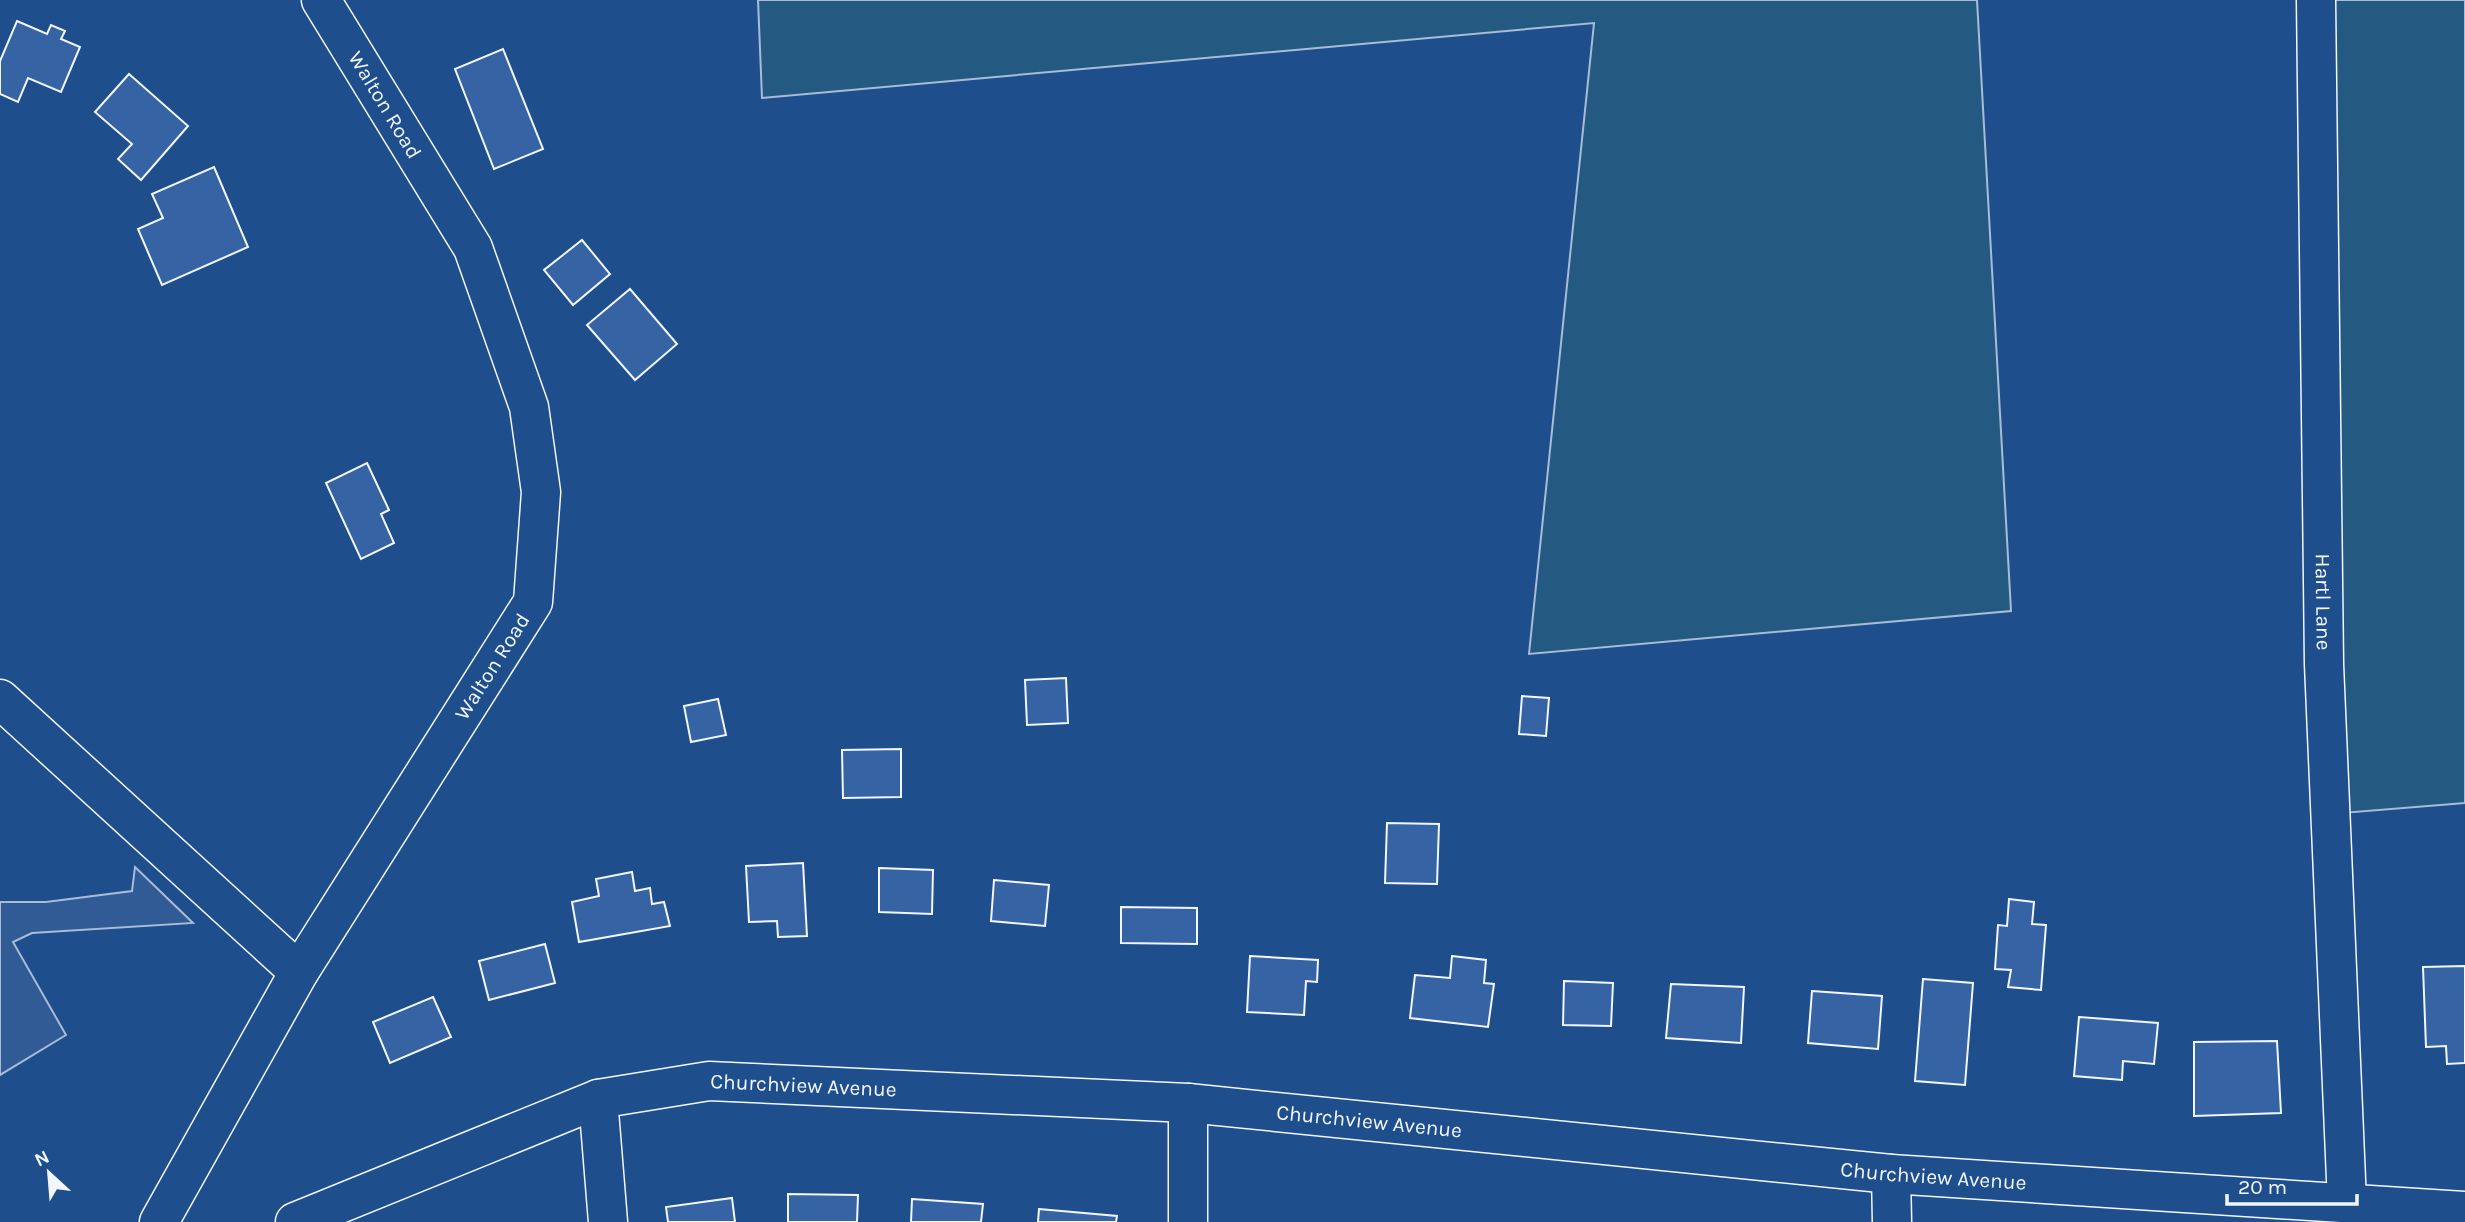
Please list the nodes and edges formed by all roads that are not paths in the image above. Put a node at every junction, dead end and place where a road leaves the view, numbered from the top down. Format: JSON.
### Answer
{"nodes":[{"id":1,"x":321,"y":0,"type":"edge"},
{"id":2,"x":2316,"y":0,"type":"edge"},
{"id":3,"x":0,"y":699,"type":"edge"},
{"id":4,"x":299,"y":972,"type":"junction"},
{"id":5,"x":598,"y":1099,"type":"junction"},
{"id":6,"x":1188,"y":1103,"type":"junction"},
{"id":7,"x":1891,"y":1174,"type":"junction"},
{"id":8,"x":2347,"y":1203,"type":"junction"},
{"id":9,"x":2465,"y":1211,"type":"edge"},
{"id":10,"x":159,"y":1222,"type":"edge"},
{"id":11,"x":295,"y":1222,"type":"edge"},
{"id":12,"x":608,"y":1222,"type":"edge"},
{"id":13,"x":1188,"y":1222,"type":"edge"},
{"id":14,"x":1892,"y":1222,"type":"edge"}],
"edges":[{"from":1,"to":4,"type":"street","name":"Walton Road"},
{"from":2,"to":8,"type":"street","name":"Hartl Lane"},
{"from":3,"to":4,"type":"street"},
{"from":4,"to":10,"type":"street","name":"Walton Road"},
{"from":5,"to":6,"type":"street","name":"Churchview Avenue"},
{"from":5,"to":11,"type":"street","name":"Churchview Avenue"},
{"from":5,"to":12,"type":"street"},
{"from":6,"to":7,"type":"street","name":"Churchview Avenue"},
{"from":6,"to":13,"type":"street"},
{"from":7,"to":8,"type":"street","name":"Churchview Avenue"},
{"from":7,"to":14,"type":"street"},
{"from":8,"to":9,"type":"street","name":"Churchview Avenue"}]}
